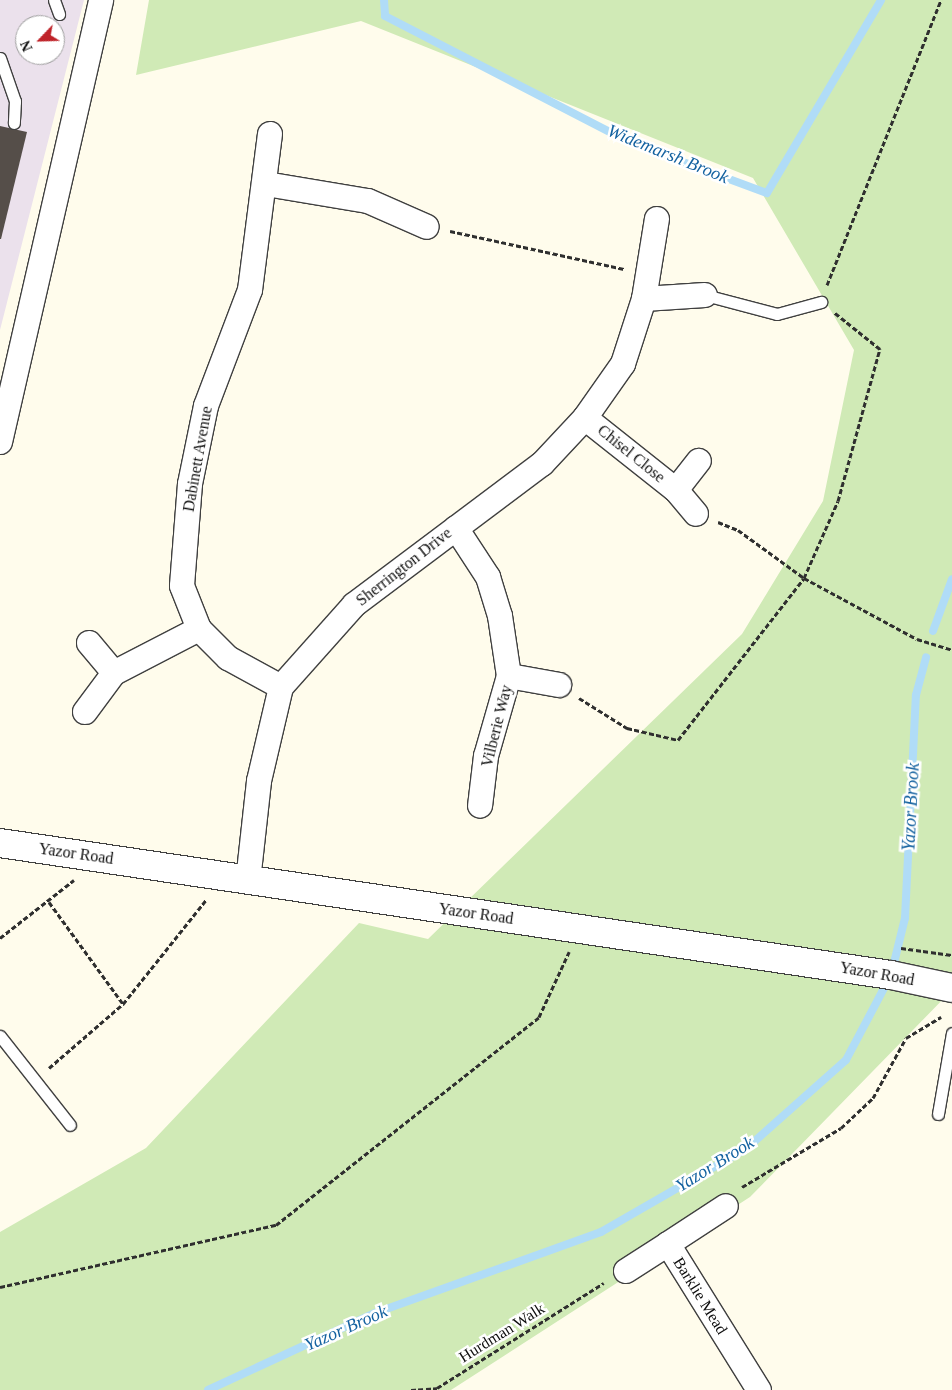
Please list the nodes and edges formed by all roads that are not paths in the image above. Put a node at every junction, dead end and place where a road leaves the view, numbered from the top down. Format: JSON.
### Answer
{"nodes":[{"id":1,"x":54,"y":0,"type":"edge"},
{"id":2,"x":101,"y":0,"type":"edge"},
{"id":3,"x":59,"y":14,"type":"dead end"},
{"id":4,"x":0,"y":58,"type":"edge"},
{"id":5,"x":14,"y":123,"type":"dead end"},
{"id":6,"x":270,"y":134,"type":"dead end"},
{"id":7,"x":266,"y":184,"type":"junction"},
{"id":8,"x":657,"y":219,"type":"dead end"},
{"id":9,"x":427,"y":227,"type":"road end"},
{"id":10,"x":705,"y":295,"type":"joint"},
{"id":11,"x":644,"y":299,"type":"junction"},
{"id":12,"x":821,"y":302,"type":"road end"},
{"id":13,"x":586,"y":418,"type":"junction"},
{"id":14,"x":0,"y":442,"type":"edge"},
{"id":15,"x":698,"y":461,"type":"dead end"},
{"id":16,"x":676,"y":490,"type":"junction"},
{"id":17,"x":696,"y":514,"type":"road end"},
{"id":18,"x":456,"y":528,"type":"junction"},
{"id":19,"x":199,"y":629,"type":"junction"},
{"id":20,"x":89,"y":643,"type":"dead end"},
{"id":21,"x":114,"y":672,"type":"junction"},
{"id":22,"x":509,"y":676,"type":"junction"},
{"id":23,"x":281,"y":686,"type":"junction"},
{"id":24,"x":559,"y":686,"type":"road end"},
{"id":25,"x":85,"y":712,"type":"dead end"},
{"id":26,"x":480,"y":806,"type":"dead end"},
{"id":27,"x":0,"y":844,"type":"edge"},
{"id":28,"x":237,"y":879,"type":"junction"},
{"id":29,"x":952,"y":988,"type":"edge"},
{"id":30,"x":952,"y":1033,"type":"edge"},
{"id":31,"x":0,"y":1036,"type":"edge"},
{"id":32,"x":938,"y":1114,"type":"dead end"},
{"id":33,"x":70,"y":1125,"type":"dead end"},
{"id":34,"x":731,"y":1198,"type":"road end"},
{"id":35,"x":668,"y":1244,"type":"junction"},
{"id":36,"x":616,"y":1275,"type":"road end"},
{"id":37,"x":759,"y":1390,"type":"edge"}],
"edges":[{"from":1,"to":3,"type":"lane"},
{"from":2,"to":14,"type":"street"},
{"from":4,"to":5,"type":"lane"},
{"from":6,"to":7,"type":"street","name":"Dabinett Avenue"},
{"from":7,"to":9,"type":"street"},
{"from":7,"to":19,"type":"street","name":"Dabinett Avenue"},
{"from":8,"to":11,"type":"street","name":"Sherrington Drive"},
{"from":10,"to":11,"type":"street"},
{"from":10,"to":12,"type":"lane"},
{"from":11,"to":13,"type":"street","name":"Sherrington Drive"},
{"from":13,"to":16,"type":"street","name":"Chisel Close"},
{"from":13,"to":18,"type":"street","name":"Sherrington Drive"},
{"from":15,"to":16,"type":"street","name":"Chisel Close"},
{"from":16,"to":17,"type":"street","name":"Chisel Close"},
{"from":18,"to":22,"type":"street","name":"Vilberie Way"},
{"from":18,"to":23,"type":"street","name":"Sherrington Drive"},
{"from":19,"to":21,"type":"street"},
{"from":19,"to":23,"type":"street","name":"Dabinett Avenue"},
{"from":20,"to":21,"type":"street"},
{"from":21,"to":25,"type":"street"},
{"from":22,"to":24,"type":"street","name":"Vilberie Way"},
{"from":22,"to":26,"type":"street","name":"Vilberie Way"},
{"from":23,"to":28,"type":"street","name":"Sherrington Drive"},
{"from":27,"to":28,"type":"street","name":"Yazor Road"},
{"from":28,"to":29,"type":"street","name":"Yazor Road"},
{"from":30,"to":32,"type":"lane"},
{"from":31,"to":33,"type":"lane"},
{"from":34,"to":35,"type":"street"},
{"from":35,"to":36,"type":"street","name":"Barklie Mead"},
{"from":35,"to":37,"type":"street","name":"Barklie Mead"}]}
